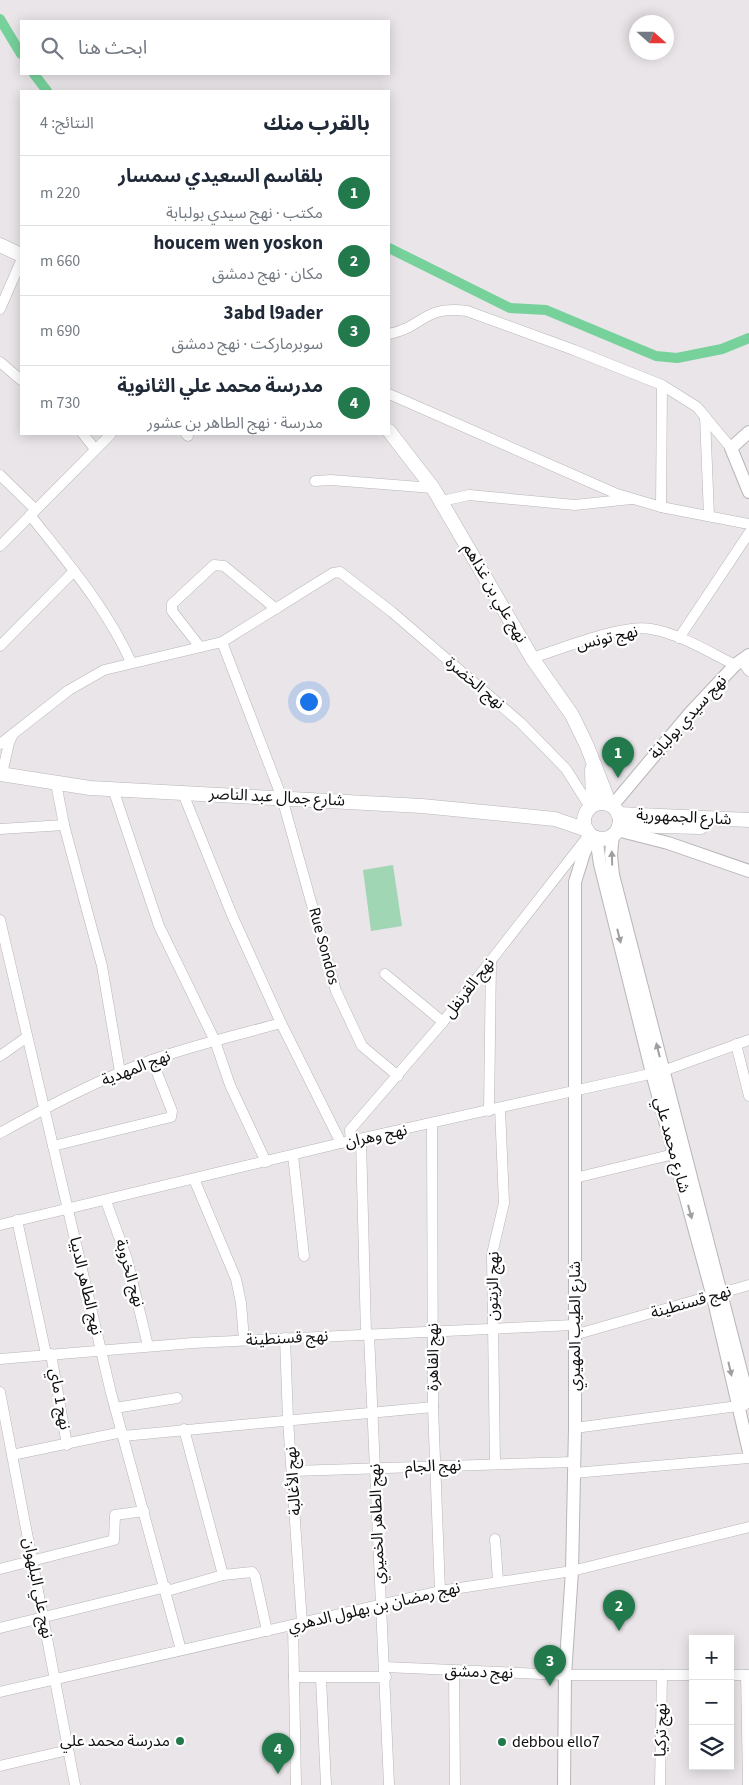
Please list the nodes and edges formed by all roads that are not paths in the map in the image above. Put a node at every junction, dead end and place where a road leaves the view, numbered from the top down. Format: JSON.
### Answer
{"nodes":[{"id":1,"x":0,"y":244,"type":"edge"},
{"id":2,"x":20,"y":254,"type":"edge"},
{"id":3,"x":20,"y":263,"type":"edge"},
{"id":4,"x":0,"y":309,"type":"edge"},
{"id":5,"x":390,"y":334,"type":"edge"},
{"id":6,"x":0,"y":362,"type":"edge"},
{"id":7,"x":20,"y":379,"type":"edge"},
{"id":8,"x":662,"y":386,"type":"junction"},
{"id":9,"x":390,"y":394,"type":"edge"},
{"id":10,"x":706,"y":416,"type":"junction"},
{"id":11,"x":390,"y":431,"type":"edge"},
{"id":12,"x":749,"y":432,"type":"edge"},
{"id":13,"x":84,"y":435,"type":"edge"},
{"id":14,"x":110,"y":435,"type":"edge"},
{"id":15,"x":731,"y":448,"type":"junction"},
{"id":16,"x":95,"y":449,"type":"junction"},
{"id":17,"x":0,"y":475,"type":"edge"},
{"id":18,"x":315,"y":481,"type":"dead end"},
{"id":19,"x":434,"y":488,"type":"junction"},
{"id":20,"x":749,"y":492,"type":"edge"},
{"id":21,"x":632,"y":499,"type":"junction"},
{"id":22,"x":442,"y":502,"type":"junction"},
{"id":23,"x":661,"y":507,"type":"junction"},
{"id":24,"x":33,"y":512,"type":"junction"},
{"id":25,"x":709,"y":516,"type":"junction"},
{"id":26,"x":749,"y":524,"type":"edge"},
{"id":27,"x":749,"y":533,"type":"edge"},
{"id":28,"x":0,"y":546,"type":"edge"},
{"id":29,"x":74,"y":571,"type":"junction"},
{"id":30,"x":276,"y":609,"type":"junction"},
{"id":31,"x":679,"y":638,"type":"junction"},
{"id":32,"x":222,"y":642,"type":"junction"},
{"id":33,"x":0,"y":646,"type":"edge"},
{"id":34,"x":200,"y":647,"type":"junction"},
{"id":35,"x":532,"y":658,"type":"junction"},
{"id":36,"x":131,"y":662,"type":"junction"},
{"id":37,"x":744,"y":663,"type":"edge"},
{"id":38,"x":15,"y":731,"type":"junction"},
{"id":39,"x":0,"y":744,"type":"edge"},
{"id":40,"x":592,"y":760,"type":"junction"},
{"id":41,"x":1,"y":774,"type":"edge"},
{"id":42,"x":56,"y":783,"type":"junction"},
{"id":43,"x":113,"y":789,"type":"junction"},
{"id":44,"x":182,"y":792,"type":"junction"},
{"id":45,"x":282,"y":798,"type":"junction"},
{"id":46,"x":590,"y":808,"type":"junction"},
{"id":47,"x":555,"y":819,"type":"junction"},
{"id":48,"x":615,"y":819,"type":"junction"},
{"id":49,"x":749,"y":820,"type":"edge"},
{"id":50,"x":64,"y":825,"type":"junction"},
{"id":51,"x":0,"y":829,"type":"edge"},
{"id":52,"x":749,"y":829,"type":"edge"},
{"id":53,"x":591,"y":834,"type":"junction"},
{"id":54,"x":749,"y":871,"type":"edge"},
{"id":55,"x":0,"y":920,"type":"edge"},
{"id":56,"x":491,"y":960,"type":"junction"},
{"id":57,"x":385,"y":974,"type":"dead end"},
{"id":58,"x":442,"y":1022,"type":"junction"},
{"id":59,"x":281,"y":1023,"type":"junction"},
{"id":60,"x":27,"y":1037,"type":"junction"},
{"id":61,"x":749,"y":1040,"type":"edge"},
{"id":62,"x":215,"y":1041,"type":"junction"},
{"id":63,"x":736,"y":1044,"type":"junction"},
{"id":64,"x":0,"y":1056,"type":"edge"},
{"id":65,"x":152,"y":1060,"type":"junction"},
{"id":66,"x":120,"y":1072,"type":"junction"},
{"id":67,"x":658,"y":1072,"type":"junction"},
{"id":68,"x":398,"y":1076,"type":"junction"},
{"id":69,"x":576,"y":1092,"type":"junction"},
{"id":70,"x":749,"y":1096,"type":"edge"},
{"id":71,"x":44,"y":1108,"type":"junction"},
{"id":72,"x":500,"y":1108,"type":"junction"},
{"id":73,"x":489,"y":1111,"type":"junction"},
{"id":74,"x":432,"y":1124,"type":"junction"},
{"id":75,"x":0,"y":1132,"type":"edge"},
{"id":76,"x":351,"y":1142,"type":"junction"},
{"id":77,"x":52,"y":1146,"type":"junction"},
{"id":78,"x":674,"y":1154,"type":"junction"},
{"id":79,"x":293,"y":1155,"type":"junction"},
{"id":80,"x":266,"y":1162,"type":"junction"},
{"id":81,"x":194,"y":1178,"type":"junction"},
{"id":82,"x":575,"y":1178,"type":"junction"},
{"id":83,"x":106,"y":1200,"type":"junction"},
{"id":84,"x":68,"y":1209,"type":"junction"},
{"id":85,"x":17,"y":1220,"type":"junction"},
{"id":86,"x":0,"y":1225,"type":"edge"},
{"id":87,"x":304,"y":1256,"type":"dead end"},
{"id":88,"x":749,"y":1285,"type":"edge"},
{"id":89,"x":718,"y":1295,"type":"junction"},
{"id":90,"x":492,"y":1329,"type":"junction"},
{"id":91,"x":574,"y":1330,"type":"junction"},
{"id":92,"x":432,"y":1332,"type":"junction"},
{"id":93,"x":367,"y":1334,"type":"junction"},
{"id":94,"x":285,"y":1338,"type":"junction"},
{"id":95,"x":244,"y":1340,"type":"junction"},
{"id":96,"x":148,"y":1346,"type":"junction"},
{"id":97,"x":101,"y":1350,"type":"junction"},
{"id":98,"x":49,"y":1354,"type":"junction"},
{"id":99,"x":0,"y":1360,"type":"edge"},
{"id":100,"x":0,"y":1392,"type":"edge"},
{"id":101,"x":177,"y":1398,"type":"dead end"},
{"id":102,"x":745,"y":1404,"type":"edge"},
{"id":103,"x":433,"y":1407,"type":"junction"},
{"id":104,"x":115,"y":1408,"type":"junction"},
{"id":105,"x":372,"y":1412,"type":"junction"},
{"id":106,"x":288,"y":1420,"type":"junction"},
{"id":107,"x":576,"y":1428,"type":"junction"},
{"id":108,"x":184,"y":1429,"type":"junction"},
{"id":109,"x":123,"y":1434,"type":"junction"},
{"id":110,"x":4,"y":1438,"type":"edge"},
{"id":111,"x":67,"y":1445,"type":"junction"},
{"id":112,"x":749,"y":1452,"type":"edge"},
{"id":113,"x":12,"y":1455,"type":"junction"},
{"id":114,"x":749,"y":1458,"type":"edge"},
{"id":115,"x":495,"y":1464,"type":"junction"},
{"id":116,"x":435,"y":1466,"type":"junction"},
{"id":117,"x":574,"y":1467,"type":"junction"},
{"id":118,"x":375,"y":1468,"type":"junction"},
{"id":119,"x":293,"y":1471,"type":"junction"},
{"id":120,"x":144,"y":1511,"type":"junction"},
{"id":121,"x":749,"y":1527,"type":"edge"},
{"id":122,"x":495,"y":1539,"type":"dead end"},
{"id":123,"x":32,"y":1561,"type":"junction"},
{"id":124,"x":0,"y":1569,"type":"edge"},
{"id":125,"x":572,"y":1571,"type":"junction"},
{"id":126,"x":223,"y":1575,"type":"junction"},
{"id":127,"x":498,"y":1580,"type":"junction"},
{"id":128,"x":166,"y":1589,"type":"junction"},
{"id":129,"x":440,"y":1591,"type":"junction"},
{"id":130,"x":380,"y":1604,"type":"junction"},
{"id":131,"x":44,"y":1617,"type":"junction"},
{"id":132,"x":297,"y":1624,"type":"junction"},
{"id":133,"x":0,"y":1628,"type":"edge"},
{"id":134,"x":267,"y":1631,"type":"junction"},
{"id":135,"x":181,"y":1650,"type":"junction"},
{"id":136,"x":454,"y":1671,"type":"junction"},
{"id":137,"x":385,"y":1672,"type":"junction"},
{"id":138,"x":662,"y":1674,"type":"junction"},
{"id":139,"x":565,"y":1675,"type":"junction"},
{"id":140,"x":689,"y":1675,"type":"edge"},
{"id":141,"x":734,"y":1675,"type":"edge"},
{"id":142,"x":748,"y":1675,"type":"edge"},
{"id":143,"x":294,"y":1677,"type":"junction"},
{"id":144,"x":321,"y":1678,"type":"junction"},
{"id":145,"x":55,"y":1679,"type":"junction"},
{"id":146,"x":0,"y":1692,"type":"edge"},
{"id":147,"x":68,"y":1750,"type":"junction"},
{"id":148,"x":0,"y":1766,"type":"edge"},
{"id":149,"x":74,"y":1785,"type":"edge"},
{"id":150,"x":296,"y":1785,"type":"edge"},
{"id":151,"x":326,"y":1785,"type":"edge"},
{"id":152,"x":389,"y":1785,"type":"edge"},
{"id":153,"x":455,"y":1785,"type":"edge"},
{"id":154,"x":564,"y":1785,"type":"edge"},
{"id":155,"x":660,"y":1785,"type":"edge"},
{"id":156,"x":748,"y":1785,"type":"edge"}],
"edges":[{"from":1,"to":2,"type":"main road"},
{"from":3,"to":4,"type":"street"},
{"from":5,"to":8,"type":"street"},
{"from":6,"to":7,"type":"street"},
{"from":8,"to":10,"type":"street"},
{"from":8,"to":23,"type":"street"},
{"from":9,"to":21,"type":"street"},
{"from":10,"to":15,"type":"street"},
{"from":10,"to":25,"type":"street"},
{"from":11,"to":19,"type":"main road","name":"نهج علي بن غذاهم"},
{"from":12,"to":15,"type":"street"},
{"from":13,"to":16,"type":"street"},
{"from":14,"to":16,"type":"street"},
{"from":15,"to":20,"type":"street"},
{"from":16,"to":24,"type":"street"},
{"from":17,"to":24,"type":"street"},
{"from":18,"to":19,"type":"street"},
{"from":19,"to":22,"type":"main road","name":"نهج علي بن غذاهم"},
{"from":21,"to":22,"type":"street"},
{"from":21,"to":23,"type":"street"},
{"from":22,"to":35,"type":"main road","name":"نهج علي بن غذاهم"},
{"from":23,"to":25,"type":"street"},
{"from":24,"to":28,"type":"street"},
{"from":24,"to":29,"type":"street"},
{"from":25,"to":26,"type":"street"},
{"from":27,"to":31,"type":"street"},
{"from":29,"to":33,"type":"street"},
{"from":29,"to":36,"type":"street"},
{"from":30,"to":32,"type":"street"},
{"from":30,"to":34,"type":"street"},
{"from":30,"to":46,"type":"street","name":"نهج الخضرة"},
{"from":31,"to":35,"type":"street","name":"نهج تونس"},
{"from":31,"to":37,"type":"street","name":"نهج تونس"},
{"from":32,"to":34,"type":"street"},
{"from":32,"to":45,"type":"street","name":"Rue Sondos"},
{"from":34,"to":36,"type":"street"},
{"from":35,"to":40,"type":"main road","name":"نهج علي بن غذاهم"},
{"from":36,"to":38,"type":"street"},
{"from":37,"to":48,"type":"street","name":"نهج سيدي بولبابة"},
{"from":38,"to":39,"type":"street"},
{"from":38,"to":41,"type":"street"},
{"from":40,"to":46,"type":"main road","name":"نهج علي بن غذاهم"},
{"from":40,"to":48,"type":"main road","name":"نهج علي بن غذاهم"},
{"from":41,"to":42,"type":"main road","name":"شارع جمال عبد الناصر"},
{"from":42,"to":43,"type":"main road","name":"شارع جمال عبد الناصر"},
{"from":42,"to":50,"type":"street"},
{"from":43,"to":44,"type":"main road","name":"شارع جمال عبد الناصر"},
{"from":43,"to":62,"type":"street"},
{"from":44,"to":45,"type":"main road","name":"شارع جمال عبد الناصر"},
{"from":44,"to":59,"type":"street"},
{"from":45,"to":47,"type":"main road","name":"شارع جمال عبد الناصر"},
{"from":45,"to":68,"type":"street","name":"Rue Sondos"},
{"from":46,"to":47,"type":"main road","name":"شارع جمال عبد الناصر"},
{"from":46,"to":48,"type":"main road"},
{"from":46,"to":53,"type":"main road"},
{"from":47,"to":53,"type":"main road","name":"شارع جمال عبد الناصر"},
{"from":48,"to":49,"type":"main road","name":"شارع الجمهورية"},
{"from":48,"to":52,"type":"main road","name":"شارع الجمهورية"},
{"from":48,"to":53,"type":"main road"},
{"from":48,"to":54,"type":"street"},
{"from":67,"to":48,"type":"street","name":"شارع محمد علي","one_way":true},
{"from":50,"to":51,"type":"street"},
{"from":50,"to":66,"type":"street"},
{"from":53,"to":56,"type":"street","name":"نهج القرنفل"},
{"from":53,"to":67,"type":"street","name":"شارع محمد علي","one_way":true},
{"from":53,"to":69,"type":"street","name":"شارع الطيب المهيري"},
{"from":55,"to":60,"type":"street","name":"نهج الطاهر الدبيا"},
{"from":56,"to":58,"type":"street","name":"نهج القرنفل"},
{"from":56,"to":73,"type":"street"},
{"from":57,"to":58,"type":"street"},
{"from":58,"to":68,"type":"street","name":"نهج القرنفل"},
{"from":59,"to":62,"type":"street","name":"نهج المهدية"},
{"from":59,"to":76,"type":"street"},
{"from":60,"to":64,"type":"street"},
{"from":60,"to":71,"type":"street","name":"نهج الطاهر الدبيا"},
{"from":61,"to":63,"type":"street","name":"نهج وهران"},
{"from":62,"to":65,"type":"street","name":"نهج المهدية"},
{"from":62,"to":80,"type":"street"},
{"from":63,"to":67,"type":"street","name":"نهج وهران"},
{"from":63,"to":70,"type":"street"},
{"from":65,"to":66,"type":"street","name":"نهج المهدية"},
{"from":65,"to":77,"type":"street"},
{"from":66,"to":71,"type":"street","name":"نهج المهدية"},
{"from":67,"to":69,"type":"street","name":"نهج وهران"},
{"from":67,"to":78,"type":"street","name":"شارع محمد علي"},
{"from":67,"to":89,"type":"street","name":"شارع محمد علي"},
{"from":68,"to":76,"type":"street","name":"نهج القرنفل"},
{"from":69,"to":72,"type":"street","name":"نهج وهران"},
{"from":69,"to":82,"type":"street","name":"شارع الطيب المهيري"},
{"from":71,"to":75,"type":"street","name":"نهج المهدية"},
{"from":71,"to":77,"type":"street","name":"نهج الطاهر الدبيا"},
{"from":72,"to":73,"type":"street","name":"نهج وهران"},
{"from":72,"to":90,"type":"street","name":"نهج الزيتون"},
{"from":73,"to":74,"type":"street","name":"نهج وهران"},
{"from":74,"to":76,"type":"street","name":"نهج وهران"},
{"from":74,"to":92,"type":"street","name":"نهج القاهرة"},
{"from":76,"to":79,"type":"street","name":"نهج وهران"},
{"from":76,"to":93,"type":"street","name":"نهج الطاهر الخميري"},
{"from":77,"to":84,"type":"street","name":"نهج الطاهر الدبيا"},
{"from":78,"to":82,"type":"street"},
{"from":78,"to":89,"type":"street","name":"شارع محمد علي","one_way":true},
{"from":79,"to":80,"type":"street","name":"نهج وهران"},
{"from":79,"to":87,"type":"street"},
{"from":80,"to":81,"type":"street","name":"نهج وهران"},
{"from":81,"to":83,"type":"street","name":"نهج وهران"},
{"from":81,"to":95,"type":"street"},
{"from":82,"to":91,"type":"street","name":"شارع الطيب المهيري"},
{"from":83,"to":84,"type":"street","name":"نهج وهران"},
{"from":83,"to":96,"type":"street","name":"نهج الخروبة"},
{"from":84,"to":85,"type":"street","name":"نهج وهران"},
{"from":84,"to":97,"type":"street","name":"نهج الطاهر الدبيا"},
{"from":85,"to":86,"type":"street","name":"نهج وهران"},
{"from":85,"to":98,"type":"street","name":"نهج 1 ماي"},
{"from":88,"to":89,"type":"street","name":"نهج قسنطينة"},
{"from":89,"to":91,"type":"street","name":"نهج قسنطينة"},
{"from":89,"to":102,"type":"street","name":"شارع محمد علي"},
{"from":90,"to":91,"type":"street","name":"نهج قسنطينة"},
{"from":90,"to":92,"type":"street","name":"نهج قسنطينة"},
{"from":90,"to":115,"type":"street","name":"نهج الزيتون"},
{"from":91,"to":107,"type":"street","name":"شارع الطيب المهيري"},
{"from":92,"to":93,"type":"street","name":"نهج قسنطينة"},
{"from":92,"to":103,"type":"street","name":"نهج القاهرة"},
{"from":93,"to":94,"type":"street","name":"نهج قسنطينة"},
{"from":93,"to":105,"type":"street","name":"نهج الطاهر الخميري"},
{"from":94,"to":95,"type":"street","name":"نهج قسنطينة"},
{"from":94,"to":106,"type":"street","name":"نهج الأغالبة"},
{"from":95,"to":96,"type":"street","name":"نهج قسنطينة"},
{"from":96,"to":97,"type":"street","name":"نهج قسنطينة"},
{"from":97,"to":98,"type":"street","name":"نهج قسنطينة"},
{"from":97,"to":104,"type":"street","name":"نهج الطاهر الدبيا"},
{"from":98,"to":99,"type":"street","name":"نهج قسنطينة"},
{"from":98,"to":111,"type":"street","name":"نهج 1 ماي"},
{"from":100,"to":110,"type":"street","name":"نهج علي البلهوان"},
{"from":101,"to":104,"type":"street"},
{"from":102,"to":107,"type":"street"},
{"from":102,"to":112,"type":"street","name":"شارع محمد علي"},
{"from":103,"to":105,"type":"street"},
{"from":103,"to":116,"type":"street","name":"نهج القاهرة"},
{"from":104,"to":109,"type":"street","name":"نهج الطاهر الدبيا"},
{"from":105,"to":106,"type":"street"},
{"from":105,"to":118,"type":"street","name":"نهج الطاهر الخميري"},
{"from":106,"to":108,"type":"street"},
{"from":106,"to":119,"type":"street","name":"نهج الأغالبة"},
{"from":107,"to":117,"type":"street","name":"شارع الطيب المهيري"},
{"from":108,"to":109,"type":"street"},
{"from":108,"to":126,"type":"street"},
{"from":109,"to":111,"type":"street"},
{"from":109,"to":120,"type":"street","name":"نهج الطاهر الدبيا"},
{"from":110,"to":113,"type":"street","name":"نهج علي البلهوان"},
{"from":111,"to":113,"type":"street"},
{"from":113,"to":123,"type":"street","name":"نهج علي البلهوان"},
{"from":114,"to":117,"type":"street","name":"نهج الجام"},
{"from":115,"to":116,"type":"street","name":"نهج الجام"},
{"from":115,"to":117,"type":"street","name":"نهج الجام"},
{"from":116,"to":118,"type":"street","name":"نهج الجام"},
{"from":116,"to":129,"type":"street","name":"نهج القاهرة"},
{"from":117,"to":125,"type":"street","name":"شارع الطيب المهيري"},
{"from":118,"to":119,"type":"street","name":"نهج الجام"},
{"from":118,"to":130,"type":"street","name":"نهج الطاهر الخميري"},
{"from":119,"to":132,"type":"street","name":"نهج الأغالبة"},
{"from":120,"to":123,"type":"street"},
{"from":120,"to":128,"type":"street","name":"نهج الطاهر الدبيا"},
{"from":121,"to":125,"type":"street","name":"نهج رمضان بن بهلول الدهري"},
{"from":122,"to":127,"type":"street"},
{"from":123,"to":124,"type":"street"},
{"from":123,"to":131,"type":"street","name":"نهج علي البلهوان"},
{"from":125,"to":127,"type":"street","name":"نهج رمضان بن بهلول الدهري"},
{"from":125,"to":139,"type":"street","name":"شارع الطيب المهيري"},
{"from":126,"to":128,"type":"street"},
{"from":126,"to":134,"type":"street"},
{"from":127,"to":129,"type":"street","name":"نهج رمضان بن بهلول الدهري"},
{"from":128,"to":131,"type":"street"},
{"from":128,"to":135,"type":"street","name":"نهج الطاهر الدبيا"},
{"from":129,"to":130,"type":"street","name":"نهج رمضان بن بهلول الدهري"},
{"from":130,"to":132,"type":"street","name":"نهج رمضان بن بهلول الدهري"},
{"from":130,"to":137,"type":"street","name":"نهج الطاهر الخميري"},
{"from":131,"to":133,"type":"street"},
{"from":131,"to":145,"type":"street","name":"نهج علي البلهوان"},
{"from":132,"to":134,"type":"street","name":"نهج رمضان بن بهلول الدهري"},
{"from":132,"to":143,"type":"street","name":"نهج الأغالبة"},
{"from":134,"to":135,"type":"street","name":"نهج رمضان بن بهلول الدهري"},
{"from":135,"to":145,"type":"street","name":"نهج رمضان بن بهلول الدهري"},
{"from":136,"to":137,"type":"street","name":"نهج دمشق"},
{"from":136,"to":139,"type":"street","name":"نهج دمشق"},
{"from":136,"to":153,"type":"street"},
{"from":137,"to":144,"type":"street","name":"نهج دمشق"},
{"from":137,"to":152,"type":"street","name":"نهج الطاهر الخميري"},
{"from":138,"to":139,"type":"street","name":"نهج دمشق"},
{"from":138,"to":140,"type":"street","name":"نهج دمشق"},
{"from":138,"to":155,"type":"street","name":"نهج تركيا"},
{"from":139,"to":154,"type":"street","name":"شارع الطيب المهيري"},
{"from":141,"to":142,"type":"street"},
{"from":142,"to":156,"type":"street"},
{"from":143,"to":144,"type":"street","name":"نهج دمشق"},
{"from":143,"to":150,"type":"street","name":"نهج الأغالبة"},
{"from":144,"to":151,"type":"street"},
{"from":145,"to":146,"type":"street","name":"نهج رمضان بن بهلول الدهري"},
{"from":145,"to":147,"type":"street","name":"نهج علي البلهوان"},
{"from":147,"to":148,"type":"street"},
{"from":147,"to":149,"type":"street","name":"نهج علي البلهوان"}]}
